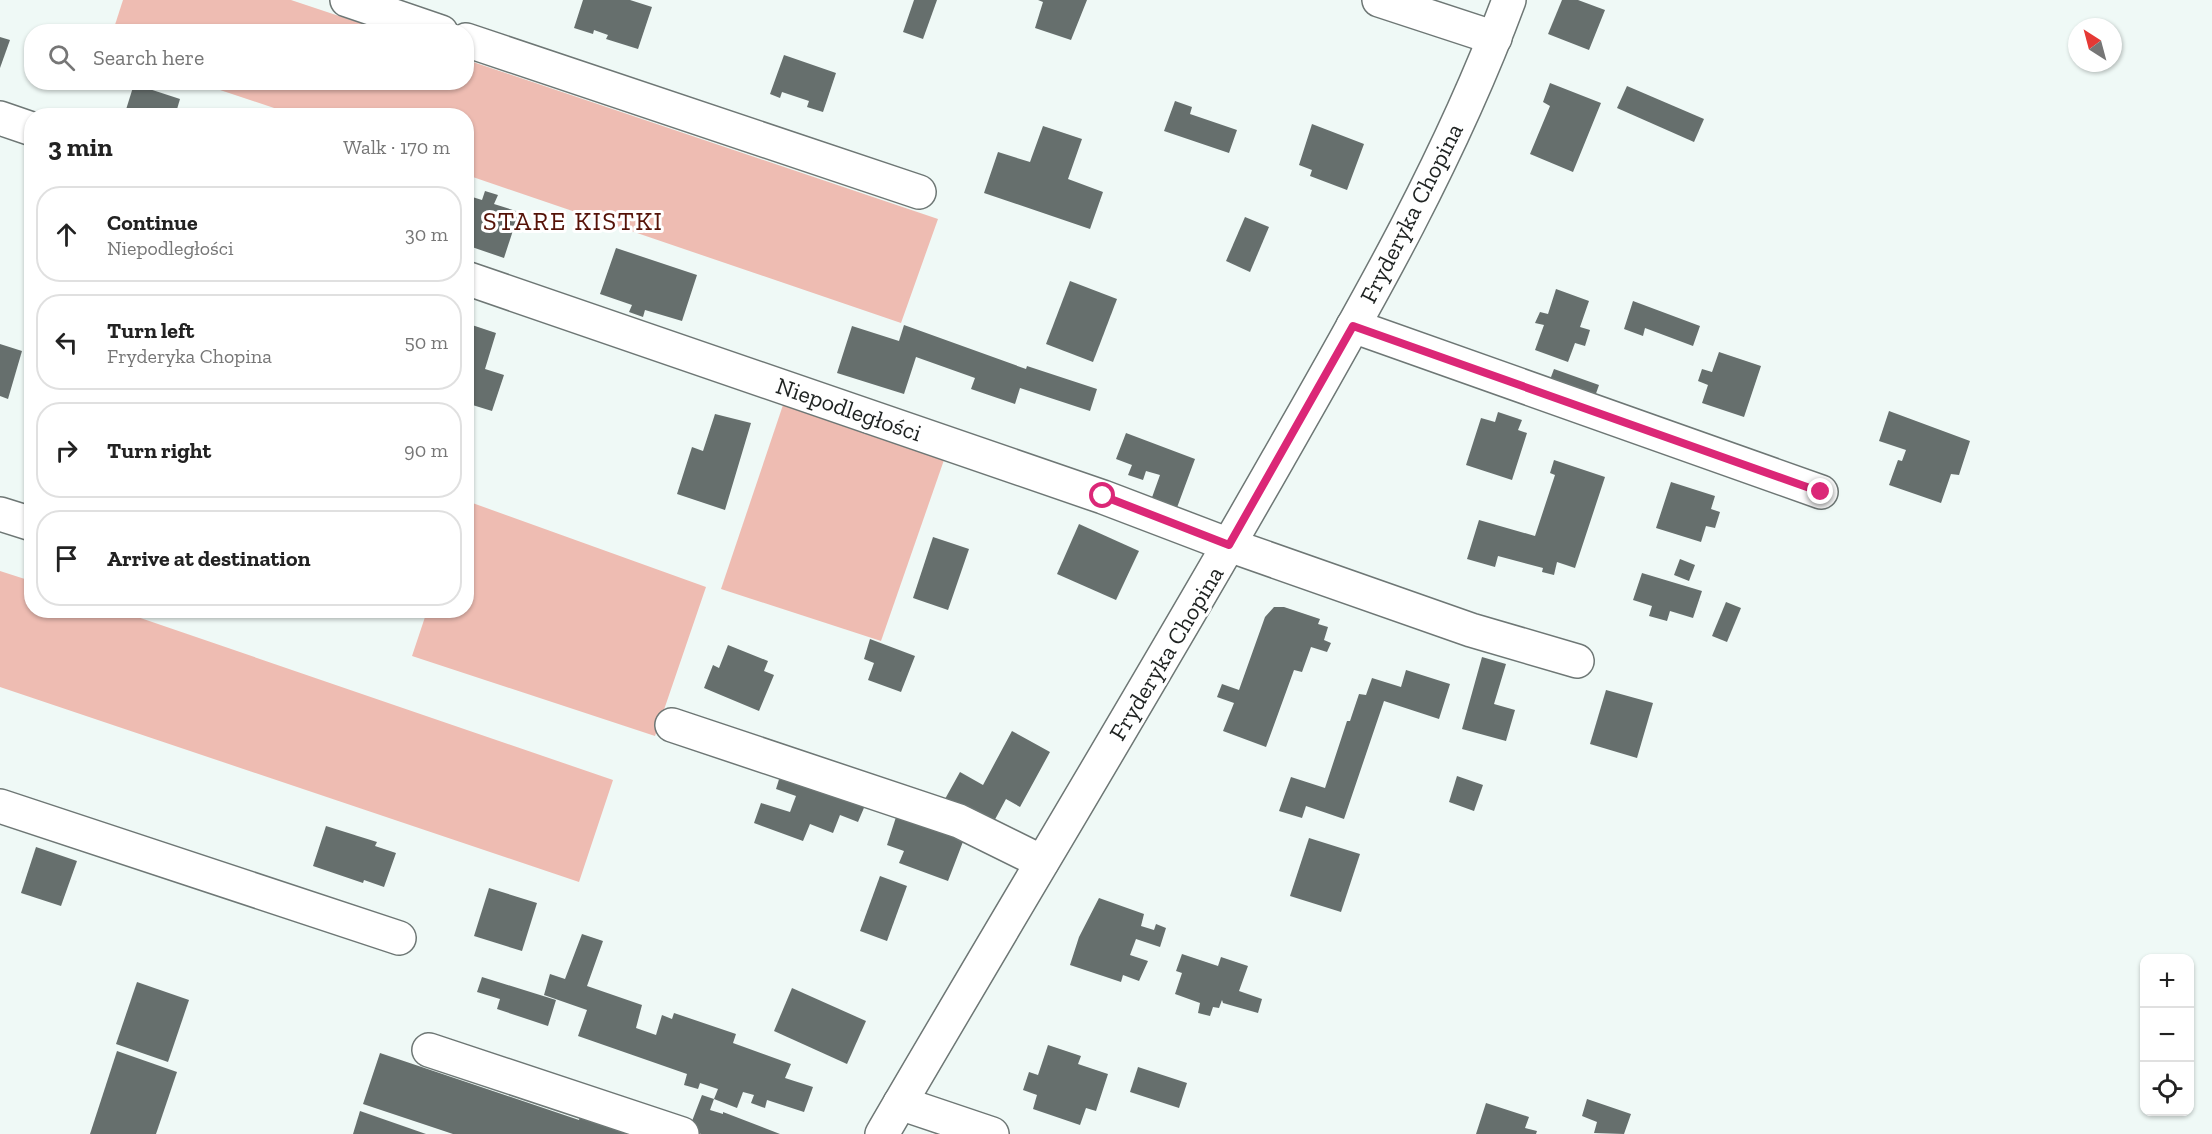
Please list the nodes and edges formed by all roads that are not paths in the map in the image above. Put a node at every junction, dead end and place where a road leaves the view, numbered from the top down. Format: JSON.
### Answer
{"nodes":[{"id":1,"x":347,"y":0,"type":"edge"},
{"id":2,"x":1379,"y":0,"type":"edge"},
{"id":3,"x":1509,"y":0,"type":"edge"},
{"id":4,"x":418,"y":24,"type":"edge"},
{"id":5,"x":1495,"y":38,"type":"junction"},
{"id":6,"x":474,"y":43,"type":"edge"},
{"id":7,"x":0,"y":118,"type":"edge"},
{"id":8,"x":24,"y":126,"type":"edge"},
{"id":9,"x":919,"y":192,"type":"dead end"},
{"id":10,"x":474,"y":281,"type":"edge"},
{"id":11,"x":1353,"y":326,"type":"junction"},
{"id":12,"x":1821,"y":492,"type":"dead end"},
{"id":13,"x":0,"y":514,"type":"edge"},
{"id":14,"x":24,"y":522,"type":"edge"},
{"id":15,"x":1229,"y":545,"type":"junction"},
{"id":16,"x":1577,"y":661,"type":"dead end"},
{"id":17,"x":672,"y":725,"type":"dead end"},
{"id":18,"x":0,"y":806,"type":"edge"},
{"id":19,"x":1042,"y":862,"type":"junction"},
{"id":20,"x":399,"y":938,"type":"dead end"},
{"id":21,"x":429,"y":1050,"type":"dead end"},
{"id":22,"x":900,"y":1103,"type":"junction"},
{"id":23,"x":682,"y":1134,"type":"edge"},
{"id":24,"x":882,"y":1134,"type":"edge"},
{"id":25,"x":992,"y":1134,"type":"edge"}],
"edges":[{"from":1,"to":4,"type":"street"},
{"from":2,"to":5,"type":"street"},
{"from":3,"to":5,"type":"street","name":"Fryderyka Chopina"},
{"from":5,"to":11,"type":"street","name":"Fryderyka Chopina"},
{"from":6,"to":9,"type":"street"},
{"from":7,"to":8,"type":"street"},
{"from":10,"to":15,"type":"street","name":"Niepodległości"},
{"from":11,"to":12,"type":"street"},
{"from":11,"to":15,"type":"street","name":"Fryderyka Chopina"},
{"from":13,"to":14,"type":"street"},
{"from":15,"to":16,"type":"street","name":"Niepodległości"},
{"from":15,"to":19,"type":"street","name":"Fryderyka Chopina"},
{"from":17,"to":19,"type":"street"},
{"from":18,"to":20,"type":"street"},
{"from":19,"to":22,"type":"street","name":"Fryderyka Chopina"},
{"from":21,"to":23,"type":"street"},
{"from":22,"to":24,"type":"street","name":"Fryderyka Chopina"},
{"from":22,"to":25,"type":"street"}]}
